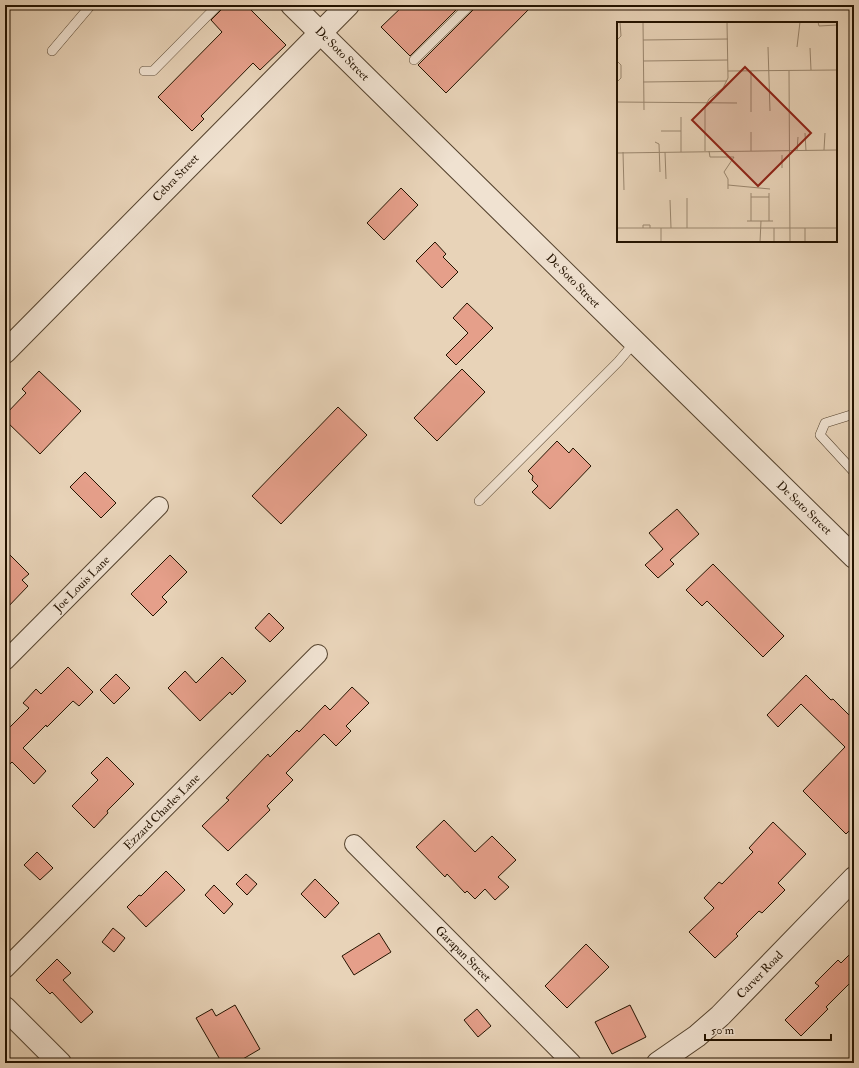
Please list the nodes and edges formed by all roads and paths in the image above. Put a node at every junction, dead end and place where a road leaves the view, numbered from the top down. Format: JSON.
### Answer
{"nodes":[{"id":1,"x":91,"y":5,"type":"edge"},
{"id":2,"x":218,"y":5,"type":"edge"},
{"id":3,"x":292,"y":5,"type":"edge"},
{"id":4,"x":348,"y":5,"type":"edge"},
{"id":5,"x":470,"y":5,"type":"edge"},
{"id":6,"x":320,"y":32,"type":"junction"},
{"id":7,"x":52,"y":51,"type":"dead end"},
{"id":8,"x":414,"y":60,"type":"dead end"},
{"id":9,"x":144,"y":71,"type":"dead end"},
{"id":10,"x":635,"y":342,"type":"junction"},
{"id":11,"x":5,"y":352,"type":"edge"},
{"id":12,"x":854,"y":414,"type":"edge"},
{"id":13,"x":854,"y":472,"type":"edge"},
{"id":14,"x":480,"y":501,"type":"dead end"},
{"id":15,"x":159,"y":506,"type":"dead end"},
{"id":16,"x":854,"y":557,"type":"edge"},
{"id":17,"x":318,"y":654,"type":"dead end"},
{"id":18,"x":5,"y":661,"type":"edge"},
{"id":19,"x":354,"y":844,"type":"dead end"},
{"id":20,"x":854,"y":878,"type":"edge"},
{"id":21,"x":5,"y":970,"type":"edge"},
{"id":22,"x":5,"y":1008,"type":"edge"},
{"id":23,"x":60,"y":1063,"type":"edge"},
{"id":24,"x":572,"y":1063,"type":"edge"},
{"id":25,"x":658,"y":1063,"type":"edge"}],
"edges":[{"from":1,"to":7,"type":"lane"},
{"from":2,"to":9,"type":"lane"},
{"from":3,"to":6,"type":"street","name":"De Soto Street"},
{"from":4,"to":6,"type":"street","name":"Cebra Street"},
{"from":5,"to":8,"type":"lane"},
{"from":6,"to":10,"type":"street","name":"De Soto Street"},
{"from":6,"to":11,"type":"street","name":"Cebra Street"},
{"from":10,"to":14,"type":"lane"},
{"from":10,"to":16,"type":"street","name":"De Soto Street"},
{"from":12,"to":13,"type":"lane"},
{"from":15,"to":18,"type":"street","name":"Joe Louis Lane"},
{"from":17,"to":21,"type":"street","name":"Ezzard Charles Lane"},
{"from":19,"to":24,"type":"street","name":"Garapan Street"},
{"from":20,"to":25,"type":"street","name":"Carver Road"},
{"from":22,"to":23,"type":"street"}]}
